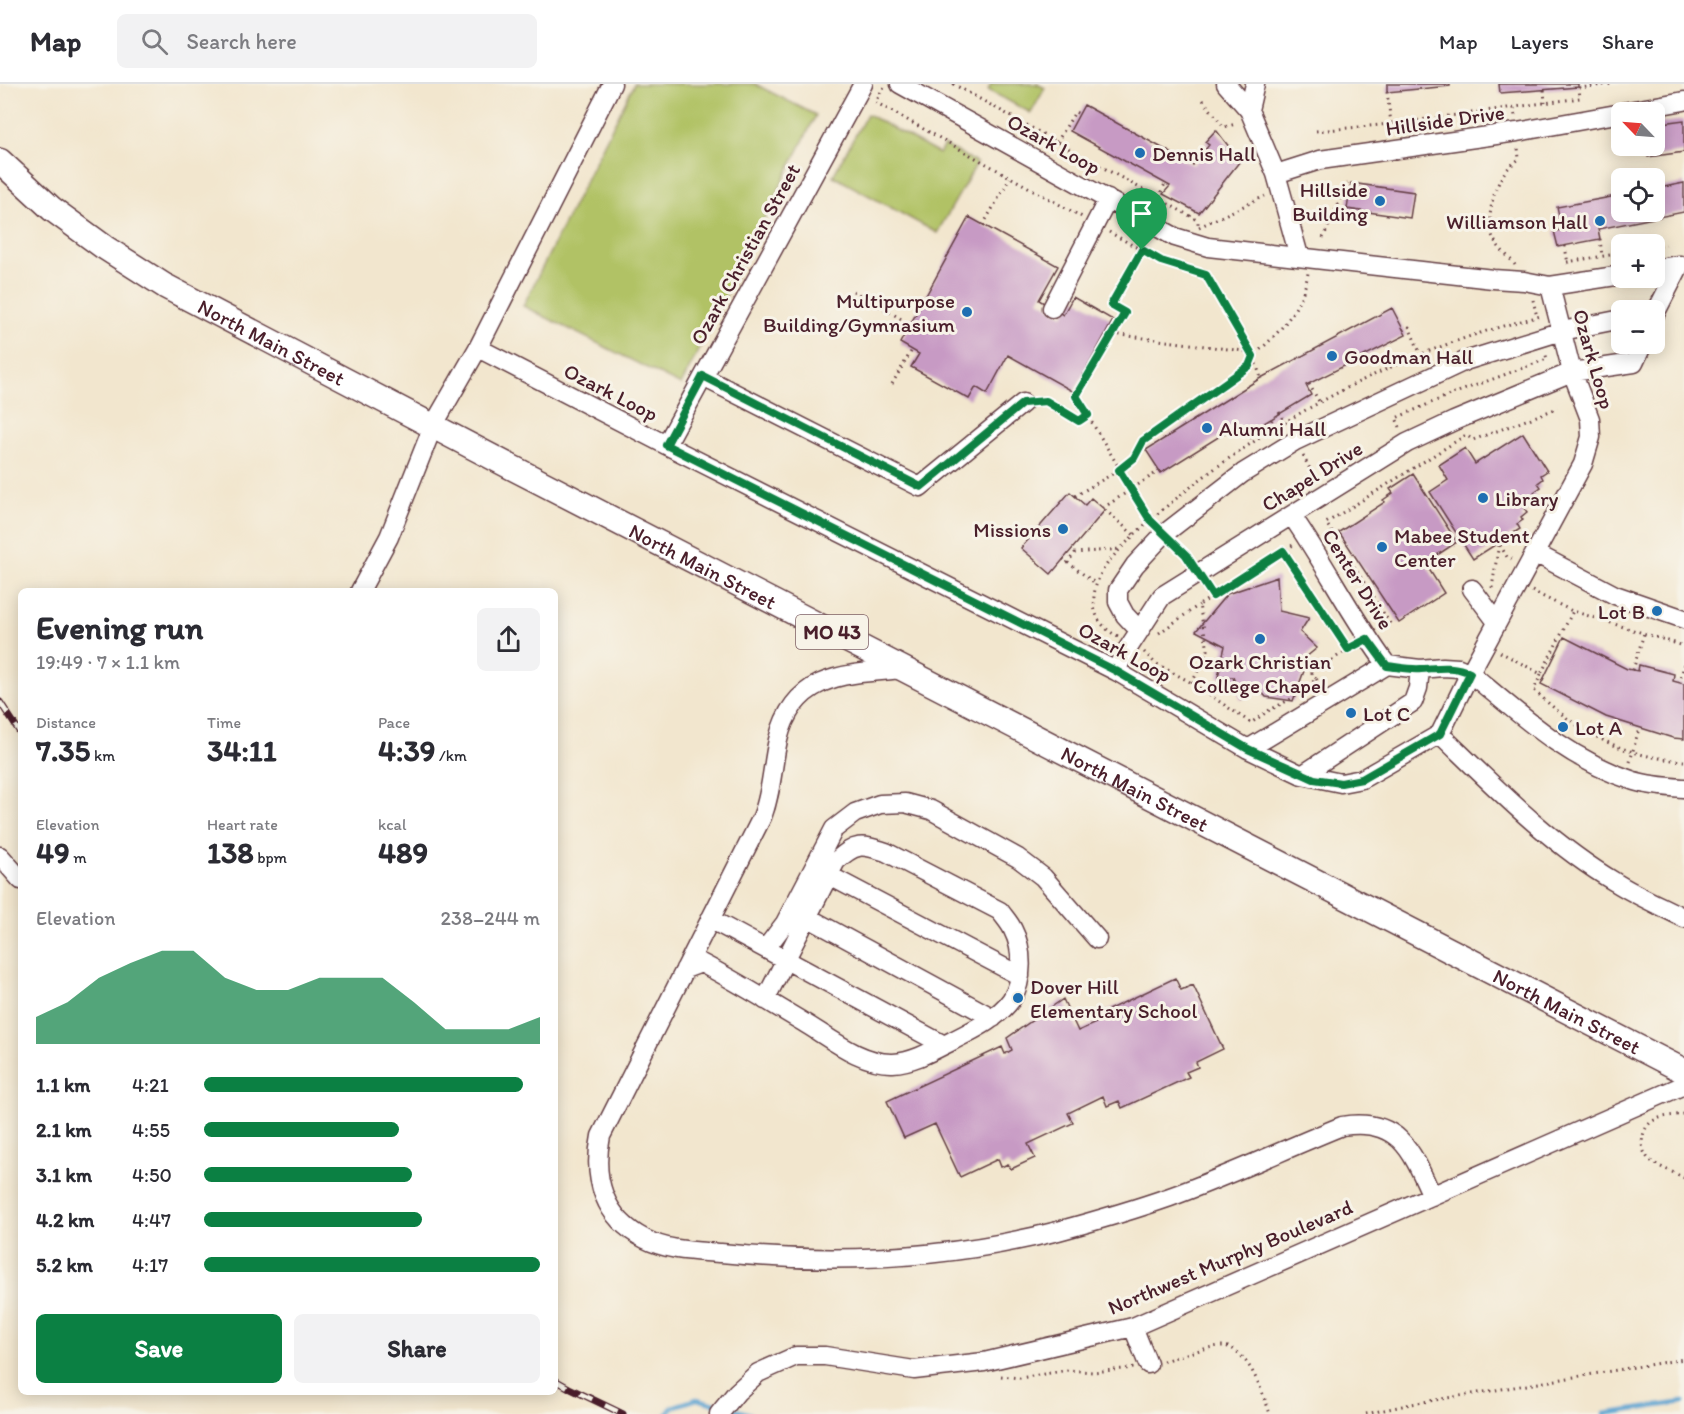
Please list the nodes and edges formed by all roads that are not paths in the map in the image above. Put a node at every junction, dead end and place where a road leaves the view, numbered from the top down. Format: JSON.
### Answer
{"nodes":[{"id":1,"x":612,"y":84,"type":"edge"},
{"id":2,"x":863,"y":84,"type":"edge"},
{"id":3,"x":900,"y":84,"type":"edge"},
{"id":4,"x":1226,"y":84,"type":"edge"},
{"id":5,"x":1255,"y":84,"type":"edge"},
{"id":6,"x":1684,"y":101,"type":"edge"},
{"id":7,"x":1665,"y":105,"type":"edge"},
{"id":8,"x":1611,"y":115,"type":"edge"},
{"id":9,"x":1245,"y":116,"type":"junction"},
{"id":10,"x":0,"y":161,"type":"edge"},
{"id":11,"x":1275,"y":174,"type":"junction"},
{"id":12,"x":1108,"y":199,"type":"junction"},
{"id":13,"x":1304,"y":264,"type":"junction"},
{"id":14,"x":1665,"y":267,"type":"edge"},
{"id":15,"x":1611,"y":277,"type":"edge"},
{"id":16,"x":1550,"y":286,"type":"junction"},
{"id":17,"x":1662,"y":300,"type":"edge"},
{"id":18,"x":1052,"y":308,"type":"dead end"},
{"id":19,"x":1611,"y":321,"type":"edge"},
{"id":20,"x":1562,"y":332,"type":"junction"},
{"id":21,"x":478,"y":348,"type":"junction"},
{"id":22,"x":1638,"y":354,"type":"edge"},
{"id":23,"x":1572,"y":372,"type":"junction"},
{"id":24,"x":703,"y":376,"type":"junction"},
{"id":25,"x":1023,"y":403,"type":"road end"},
{"id":26,"x":433,"y":426,"type":"junction"},
{"id":27,"x":666,"y":445,"type":"junction"},
{"id":28,"x":1292,"y":516,"type":"junction"},
{"id":29,"x":1531,"y":558,"type":"junction"},
{"id":30,"x":362,"y":588,"type":"edge"},
{"id":31,"x":1473,"y":589,"type":"dead end"},
{"id":32,"x":1684,"y":619,"type":"edge"},
{"id":33,"x":1497,"y":622,"type":"junction"},
{"id":34,"x":1145,"y":634,"type":"junction"},
{"id":35,"x":1387,"y":666,"type":"junction"},
{"id":36,"x":904,"y":669,"type":"junction"},
{"id":37,"x":1420,"y":669,"type":"junction"},
{"id":38,"x":1116,"y":671,"type":"junction"},
{"id":39,"x":1470,"y":673,"type":"junction"},
{"id":40,"x":1440,"y":734,"type":"junction"},
{"id":41,"x":1248,"y":749,"type":"junction"},
{"id":42,"x":1302,"y":775,"type":"junction"},
{"id":43,"x":1684,"y":788,"type":"edge"},
{"id":44,"x":0,"y":856,"type":"edge"},
{"id":45,"x":828,"y":875,"type":"junction"},
{"id":46,"x":18,"y":877,"type":"edge"},
{"id":47,"x":807,"y":917,"type":"junction"},
{"id":48,"x":1684,"y":918,"type":"edge"},
{"id":49,"x":710,"y":919,"type":"junction"},
{"id":50,"x":1097,"y":939,"type":"dead end"},
{"id":51,"x":766,"y":948,"type":"junction"},
{"id":52,"x":786,"y":959,"type":"junction"},
{"id":53,"x":685,"y":969,"type":"junction"},
{"id":54,"x":1020,"y":976,"type":"junction"},
{"id":55,"x":765,"y":1000,"type":"junction"},
{"id":56,"x":993,"y":1018,"type":"junction"},
{"id":57,"x":944,"y":1045,"type":"junction"},
{"id":58,"x":1684,"y":1071,"type":"edge"},
{"id":59,"x":1684,"y":1085,"type":"edge"},
{"id":60,"x":1432,"y":1196,"type":"junction"},
{"id":61,"x":1133,"y":1327,"type":"junction"},
{"id":62,"x":1148,"y":1364,"type":"road end"},
{"id":63,"x":719,"y":1414,"type":"edge"}],
"edges":[{"from":1,"to":21,"type":"street"},
{"from":2,"to":24,"type":"street","name":"Ozark Christian Street"},
{"from":3,"to":12,"type":"street","name":"Ozark Loop"},
{"from":4,"to":9,"type":"street"},
{"from":5,"to":9,"type":"street"},
{"from":6,"to":7,"type":"street","name":"Hillside Drive"},
{"from":8,"to":11,"type":"street","name":"Hillside Drive"},
{"from":9,"to":11,"type":"street"},
{"from":10,"to":26,"type":"main road","name":"North Main Street","number":"MO 43"},
{"from":11,"to":13,"type":"street"},
{"from":12,"to":13,"type":"street","name":"Ozark Loop"},
{"from":12,"to":18,"type":"street"},
{"from":13,"to":16,"type":"street","name":"Ozark Loop"},
{"from":14,"to":17,"type":"street"},
{"from":15,"to":16,"type":"street"},
{"from":16,"to":20,"type":"street","name":"Ozark Loop"},
{"from":19,"to":20,"type":"street"},
{"from":20,"to":23,"type":"street","name":"Ozark Loop"},
{"from":20,"to":34,"type":"street"},
{"from":21,"to":26,"type":"street"},
{"from":21,"to":27,"type":"street","name":"Ozark Loop"},
{"from":22,"to":23,"type":"street","name":"Chapel Drive"},
{"from":23,"to":28,"type":"street","name":"Chapel Drive"},
{"from":23,"to":29,"type":"street","name":"Ozark Loop"},
{"from":24,"to":25,"type":"street"},
{"from":24,"to":27,"type":"street","name":"Ozark Christian Street"},
{"from":26,"to":30,"type":"street"},
{"from":26,"to":36,"type":"main road","name":"North Main Street","number":"MO 43"},
{"from":27,"to":38,"type":"street","name":"Ozark Loop"},
{"from":28,"to":34,"type":"street","name":"Chapel Drive"},
{"from":28,"to":35,"type":"street","name":"Center Drive"},
{"from":29,"to":32,"type":"street"},
{"from":29,"to":33,"type":"street","name":"Ozark Loop"},
{"from":31,"to":33,"type":"street"},
{"from":33,"to":39,"type":"street","name":"Ozark Loop"},
{"from":34,"to":38,"type":"street","name":"Chapel Drive"},
{"from":35,"to":37,"type":"street"},
{"from":35,"to":41,"type":"street"},
{"from":36,"to":49,"type":"street"},
{"from":36,"to":58,"type":"main road","name":"North Main Street","number":"MO 43"},
{"from":37,"to":39,"type":"street"},
{"from":37,"to":42,"type":"street"},
{"from":38,"to":41,"type":"street","name":"Ozark Loop"},
{"from":39,"to":40,"type":"street","name":"Ozark Loop"},
{"from":39,"to":43,"type":"street"},
{"from":40,"to":42,"type":"street","name":"Ozark Loop"},
{"from":40,"to":48,"type":"street"},
{"from":41,"to":42,"type":"street","name":"Ozark Loop"},
{"from":44,"to":46,"type":"street"},
{"from":45,"to":47,"type":"street"},
{"from":45,"to":54,"type":"street"},
{"from":45,"to":54,"type":"street"},
{"from":47,"to":52,"type":"street"},
{"from":47,"to":56,"type":"street"},
{"from":49,"to":51,"type":"street"},
{"from":49,"to":53,"type":"street"},
{"from":50,"to":51,"type":"street"},
{"from":51,"to":52,"type":"street"},
{"from":52,"to":55,"type":"street"},
{"from":52,"to":57,"type":"street"},
{"from":53,"to":55,"type":"street"},
{"from":53,"to":60,"type":"street"},
{"from":54,"to":56,"type":"street"},
{"from":55,"to":57,"type":"street"},
{"from":56,"to":57,"type":"street"},
{"from":59,"to":60,"type":"street","name":"Northwest Murphy Boulevard"},
{"from":60,"to":61,"type":"street","name":"Northwest Murphy Boulevard"},
{"from":61,"to":62,"type":"street"},
{"from":61,"to":63,"type":"street","name":"Northwest Murphy Boulevard"}]}
